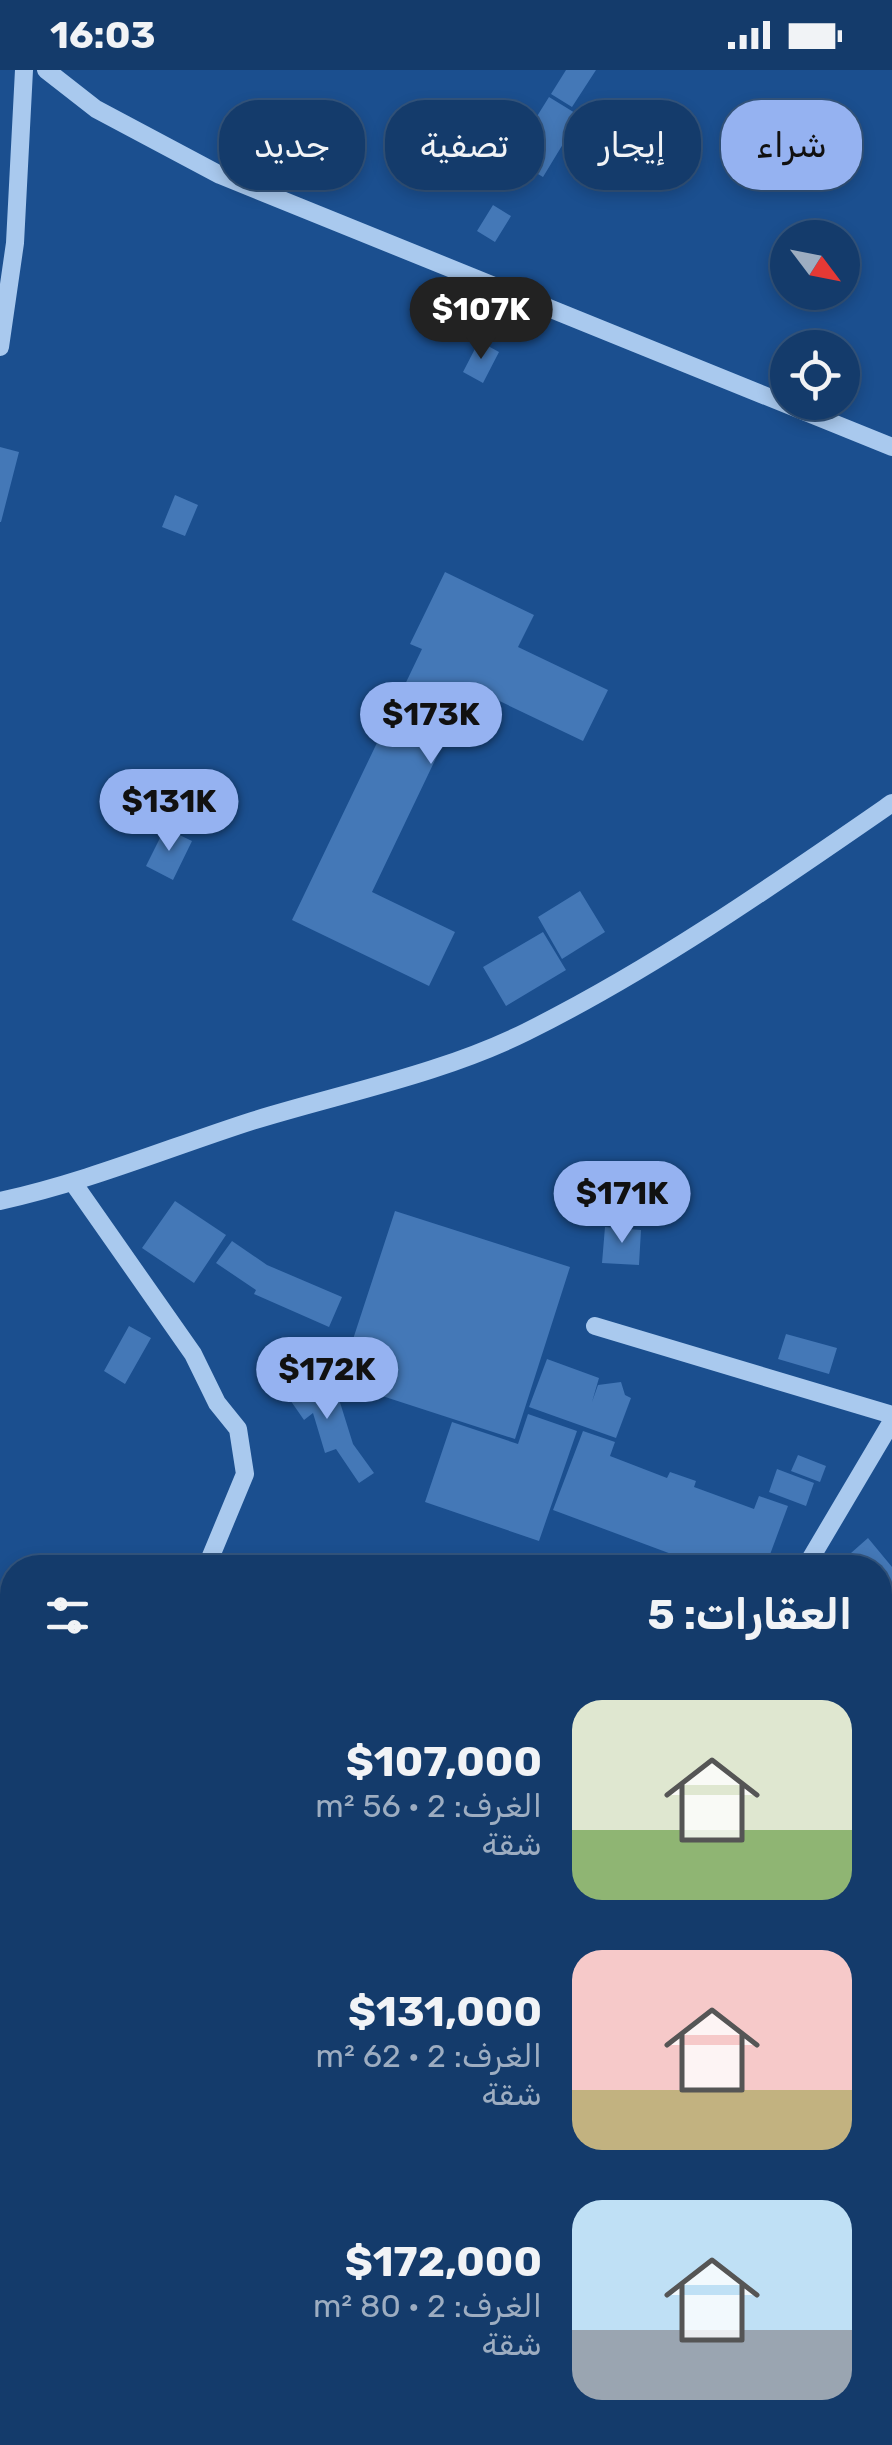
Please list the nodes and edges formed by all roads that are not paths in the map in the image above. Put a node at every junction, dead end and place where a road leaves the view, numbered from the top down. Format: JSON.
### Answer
{"nodes":[{"id":1,"x":24,"y":70,"type":"edge"},
{"id":2,"x":46,"y":70,"type":"edge"},
{"id":3,"x":0,"y":347,"type":"edge"},
{"id":4,"x":892,"y":448,"type":"edge"},
{"id":5,"x":892,"y":804,"type":"edge"},
{"id":6,"x":74,"y":1184,"type":"junction"},
{"id":7,"x":0,"y":1201,"type":"edge"},
{"id":8,"x":595,"y":1326,"type":"dead end"},
{"id":9,"x":892,"y":1418,"type":"edge"},
{"id":10,"x":211,"y":1555,"type":"edge"},
{"id":11,"x":812,"y":1555,"type":"edge"}],
"edges":[{"from":1,"to":3,"type":"street"},
{"from":2,"to":4,"type":"street"},
{"from":5,"to":6,"type":"street"},
{"from":6,"to":7,"type":"street"},
{"from":6,"to":10,"type":"street"},
{"from":8,"to":9,"type":"street"},
{"from":9,"to":11,"type":"street"}]}
